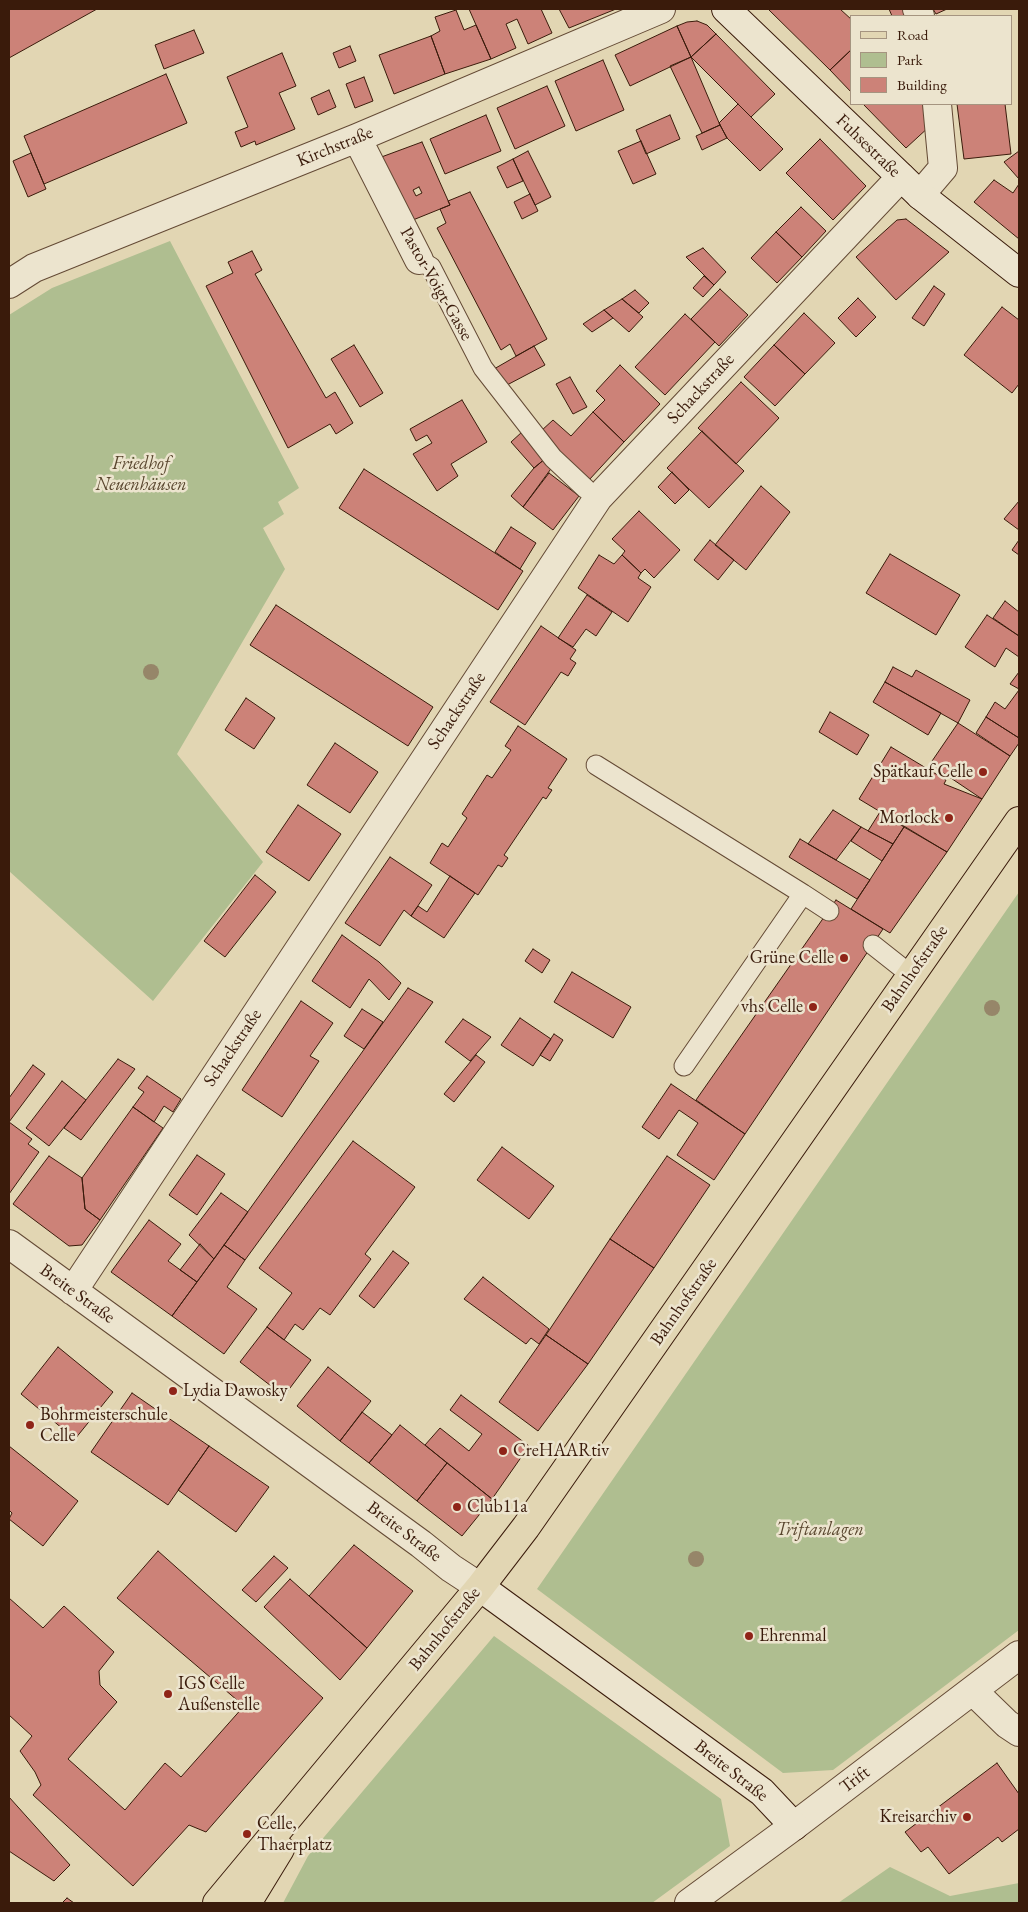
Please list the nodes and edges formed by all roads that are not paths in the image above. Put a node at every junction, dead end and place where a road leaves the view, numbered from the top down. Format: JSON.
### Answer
{"nodes":[{"id":1,"x":662,"y":9,"type":"edge"},
{"id":2,"x":726,"y":9,"type":"edge"},
{"id":3,"x":937,"y":105,"type":"edge"},
{"id":4,"x":357,"y":138,"type":"junction"},
{"id":5,"x":910,"y":186,"type":"junction"},
{"id":6,"x":420,"y":260,"type":"joint"},
{"id":7,"x":1019,"y":273,"type":"edge"},
{"id":8,"x":9,"y":284,"type":"edge"},
{"id":9,"x":586,"y":489,"type":"dead end"},
{"id":10,"x":596,"y":766,"type":"dead end"},
{"id":11,"x":1019,"y":821,"type":"edge"},
{"id":12,"x":803,"y":894,"type":"junction"},
{"id":13,"x":829,"y":911,"type":"dead end"},
{"id":14,"x":873,"y":945,"type":"dead end"},
{"id":15,"x":911,"y":975,"type":"junction"},
{"id":16,"x":684,"y":1066,"type":"dead end"},
{"id":17,"x":9,"y":1244,"type":"edge"},
{"id":18,"x":73,"y":1291,"type":"junction"},
{"id":19,"x":480,"y":1587,"type":"junction"},
{"id":20,"x":1019,"y":1655,"type":"edge"},
{"id":21,"x":973,"y":1691,"type":"junction"},
{"id":22,"x":1019,"y":1732,"type":"edge"},
{"id":23,"x":330,"y":1769,"type":"junction"},
{"id":24,"x":794,"y":1826,"type":"junction"},
{"id":25,"x":217,"y":1903,"type":"edge"},
{"id":26,"x":247,"y":1903,"type":"edge"},
{"id":27,"x":689,"y":1903,"type":"edge"}],
"edges":[{"from":1,"to":4,"type":"street","name":"Kirchstraße"},
{"from":2,"to":5,"type":"street","name":"Fuhsestraße"},
{"from":3,"to":5,"type":"street","name":"Schackstraße"},
{"from":4,"to":6,"type":"street","name":"Pastor-Voigt-Gasse"},
{"from":4,"to":8,"type":"street","name":"Kirchstraße"},
{"from":5,"to":7,"type":"street","name":"Fuhsestraße"},
{"from":5,"to":18,"type":"street","name":"Schackstraße"},
{"from":6,"to":9,"type":"lane","name":"Pastor-Voigt-Gasse"},
{"from":10,"to":12,"type":"lane"},
{"from":11,"to":15,"type":"main road","name":"Bahnhofstraße"},
{"from":12,"to":13,"type":"lane"},
{"from":12,"to":16,"type":"lane"},
{"from":14,"to":15,"type":"lane"},
{"from":15,"to":19,"type":"main road","name":"Bahnhofstraße"},
{"from":17,"to":18,"type":"street","name":"Breite Straße"},
{"from":18,"to":19,"type":"street","name":"Breite Straße"},
{"from":19,"to":23,"type":"main road","name":"Bahnhofstraße"},
{"from":19,"to":24,"type":"street","name":"Breite Straße"},
{"from":20,"to":21,"type":"street","name":"Trift"},
{"from":21,"to":22,"type":"street"},
{"from":21,"to":24,"type":"street","name":"Trift"},
{"from":23,"to":25,"type":"main road","name":"Bahnhofstraße"},
{"from":23,"to":26,"type":"main road","name":"Bahnhofstraße"},
{"from":24,"to":27,"type":"street","name":"Trift"}]}
